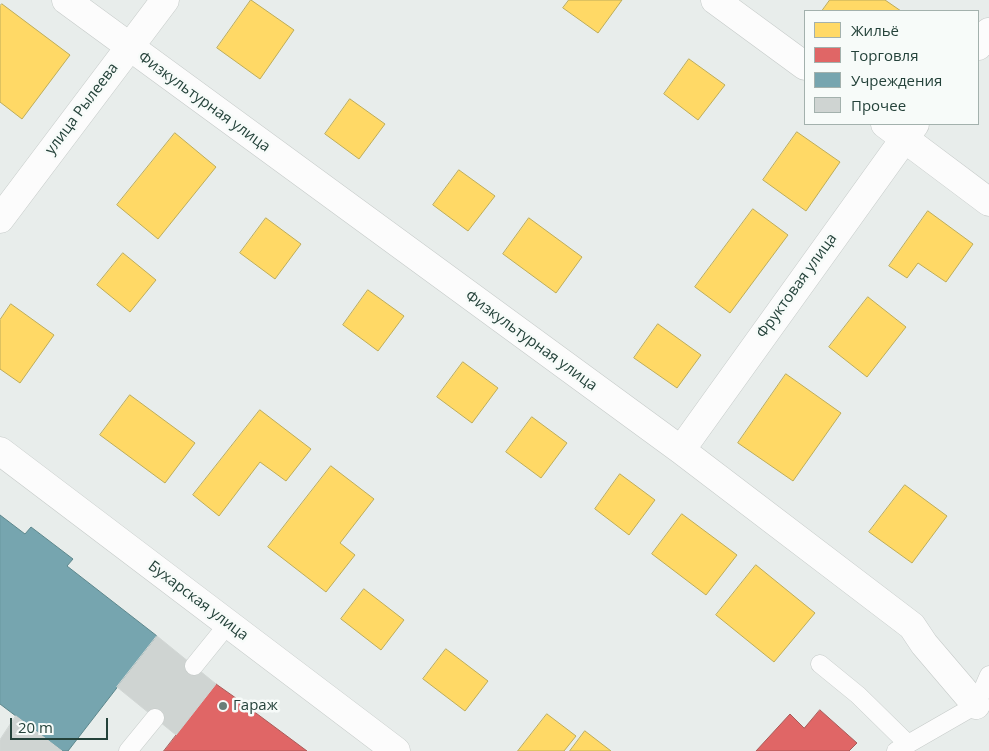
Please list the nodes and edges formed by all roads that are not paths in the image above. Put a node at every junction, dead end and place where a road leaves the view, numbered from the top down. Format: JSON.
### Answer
{"nodes":[{"id":1,"x":66,"y":0,"type":"edge"},
{"id":2,"x":165,"y":0,"type":"edge"},
{"id":3,"x":715,"y":0,"type":"edge"},
{"id":4,"x":989,"y":32,"type":"edge"},
{"id":5,"x":979,"y":45,"type":"edge"},
{"id":6,"x":129,"y":47,"type":"junction"},
{"id":7,"x":804,"y":65,"type":"edge"},
{"id":8,"x":901,"y":128,"type":"edge"},
{"id":9,"x":989,"y":202,"type":"edge"},
{"id":10,"x":0,"y":219,"type":"edge"},
{"id":11,"x":681,"y":450,"type":"junction"},
{"id":12,"x":0,"y":451,"type":"edge"},
{"id":13,"x":228,"y":624,"type":"junction"},
{"id":14,"x":820,"y":664,"type":"dead end"},
{"id":15,"x":194,"y":666,"type":"dead end"},
{"id":16,"x":989,"y":675,"type":"edge"},
{"id":17,"x":976,"y":704,"type":"junction"},
{"id":18,"x":155,"y":718,"type":"dead end"},
{"id":19,"x":902,"y":747,"type":"edge"},
{"id":20,"x":128,"y":751,"type":"edge"},
{"id":21,"x":396,"y":751,"type":"edge"}],
"edges":[{"from":1,"to":6,"type":"street","name":"Физкультурная улица"},
{"from":2,"to":6,"type":"street","name":"улица Рылеева"},
{"from":3,"to":7,"type":"street"},
{"from":4,"to":5,"type":"street"},
{"from":6,"to":10,"type":"street","name":"улица Рылеева"},
{"from":6,"to":11,"type":"street","name":"Физкультурная улица"},
{"from":8,"to":9,"type":"street"},
{"from":8,"to":11,"type":"street","name":"Фруктовая улица"},
{"from":11,"to":17,"type":"street","name":"Физкультурная улица"},
{"from":12,"to":13,"type":"street","name":"Бухарская улица"},
{"from":13,"to":15,"type":"lane"},
{"from":13,"to":21,"type":"street","name":"Бухарская улица"},
{"from":14,"to":19,"type":"lane"},
{"from":16,"to":17,"type":"lane"},
{"from":17,"to":19,"type":"lane"},
{"from":18,"to":20,"type":"lane"}]}
